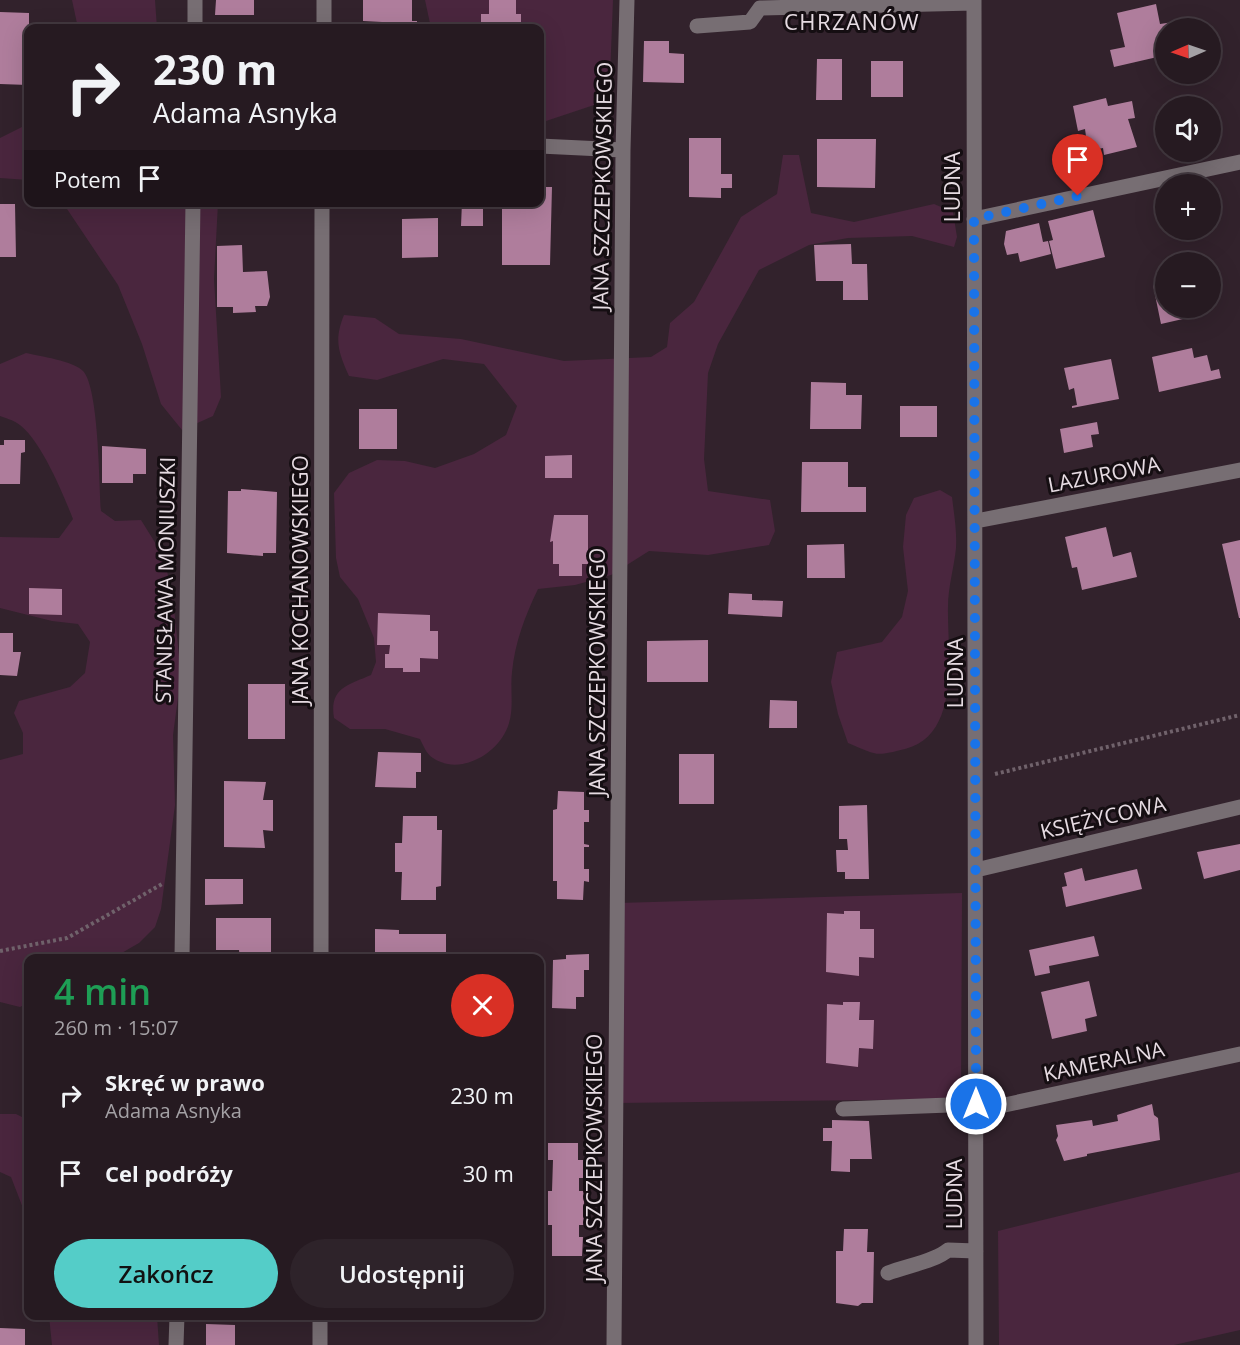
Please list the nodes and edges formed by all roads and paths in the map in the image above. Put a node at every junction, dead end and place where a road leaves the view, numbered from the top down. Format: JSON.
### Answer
{"nodes":[{"id":1,"x":195,"y":0,"type":"edge"},
{"id":2,"x":324,"y":0,"type":"edge"},
{"id":3,"x":627,"y":0,"type":"edge"},
{"id":4,"x":974,"y":2,"type":"edge"},
{"id":5,"x":195,"y":24,"type":"edge"},
{"id":6,"x":324,"y":24,"type":"edge"},
{"id":7,"x":697,"y":26,"type":"dead end"},
{"id":8,"x":544,"y":146,"type":"edge"},
{"id":9,"x":623,"y":150,"type":"junction"},
{"id":10,"x":1240,"y":162,"type":"edge"},
{"id":11,"x":193,"y":207,"type":"edge"},
{"id":12,"x":322,"y":207,"type":"edge"},
{"id":13,"x":974,"y":219,"type":"junction"},
{"id":14,"x":1240,"y":470,"type":"edge"},
{"id":15,"x":976,"y":521,"type":"junction"},
{"id":16,"x":1240,"y":715,"type":"edge"},
{"id":17,"x":977,"y":778,"type":"junction"},
{"id":18,"x":1240,"y":807,"type":"edge"},
{"id":19,"x":976,"y":870,"type":"junction"},
{"id":20,"x":183,"y":872,"type":"junction"},
{"id":21,"x":0,"y":951,"type":"edge"},
{"id":22,"x":182,"y":954,"type":"edge"},
{"id":23,"x":321,"y":954,"type":"edge"},
{"id":24,"x":1240,"y":1054,"type":"edge"},
{"id":25,"x":976,"y":1108,"type":"junction"},
{"id":26,"x":843,"y":1109,"type":"dead end"},
{"id":27,"x":976,"y":1251,"type":"junction"},
{"id":28,"x":888,"y":1273,"type":"dead end"},
{"id":29,"x":177,"y":1320,"type":"edge"},
{"id":30,"x":320,"y":1320,"type":"edge"},
{"id":31,"x":176,"y":1345,"type":"edge"},
{"id":32,"x":320,"y":1345,"type":"edge"},
{"id":33,"x":614,"y":1345,"type":"edge"},
{"id":34,"x":976,"y":1345,"type":"edge"}],
"edges":[{"from":1,"to":5,"type":"street"},
{"from":2,"to":6,"type":"street"},
{"from":3,"to":9,"type":"street","name":"JANA SZCZEPKOWSKIEGO"},
{"from":4,"to":7,"type":"street"},
{"from":4,"to":13,"type":"street","name":"LUDNA"},
{"from":8,"to":9,"type":"street"},
{"from":9,"to":33,"type":"street","name":"JANA SZCZEPKOWSKIEGO"},
{"from":10,"to":13,"type":"street"},
{"from":11,"to":20,"type":"street","name":"STANISŁAWA MONIUSZKI"},
{"from":12,"to":23,"type":"street","name":"JANA KOCHANOWSKIEGO"},
{"from":13,"to":15,"type":"street","name":"LUDNA"},
{"from":14,"to":15,"type":"street","name":"LAZUROWA"},
{"from":15,"to":17,"type":"street","name":"LUDNA"},
{"from":16,"to":17,"type":"path"},
{"from":17,"to":19,"type":"street","name":"LUDNA"},
{"from":18,"to":19,"type":"street","name":"KSIĘŻYCOWA"},
{"from":19,"to":25,"type":"street","name":"LUDNA"},
{"from":20,"to":21,"type":"path"},
{"from":20,"to":22,"type":"street","name":"STANISŁAWA MONIUSZKI"},
{"from":24,"to":25,"type":"street","name":"KAMERALNA"},
{"from":25,"to":26,"type":"street","name":"KAMERALNA"},
{"from":25,"to":27,"type":"street","name":"LUDNA"},
{"from":27,"to":28,"type":"street"},
{"from":27,"to":34,"type":"street","name":"LUDNA"},
{"from":29,"to":31,"type":"street"},
{"from":30,"to":32,"type":"street"}]}
